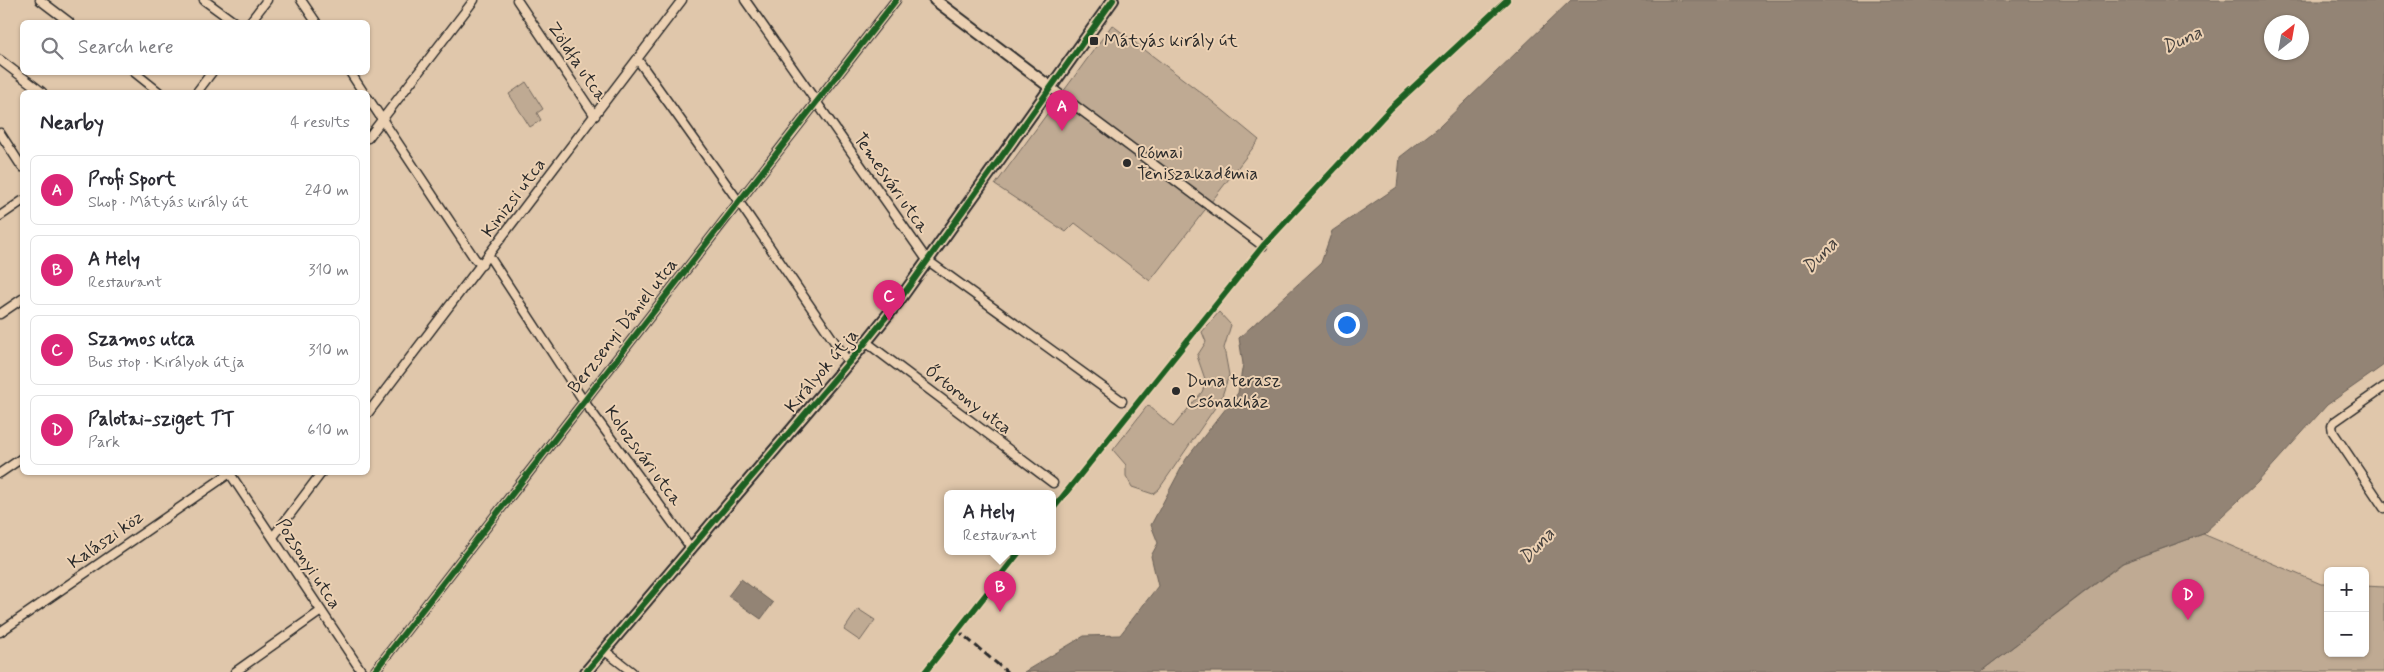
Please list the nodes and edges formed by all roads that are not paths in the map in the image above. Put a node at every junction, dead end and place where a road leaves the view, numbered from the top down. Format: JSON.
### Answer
{"nodes":[{"id":1,"x":40,"y":0,"type":"edge"},
{"id":2,"x":204,"y":0,"type":"edge"},
{"id":3,"x":267,"y":0,"type":"edge"},
{"id":4,"x":301,"y":0,"type":"edge"},
{"id":5,"x":474,"y":0,"type":"edge"},
{"id":6,"x":517,"y":0,"type":"edge"},
{"id":7,"x":682,"y":0,"type":"edge"},
{"id":8,"x":745,"y":0,"type":"edge"},
{"id":9,"x":896,"y":0,"type":"edge"},
{"id":10,"x":935,"y":0,"type":"edge"},
{"id":11,"x":1113,"y":0,"type":"edge"},
{"id":12,"x":66,"y":20,"type":"edge"},
{"id":13,"x":231,"y":20,"type":"edge"},
{"id":14,"x":252,"y":20,"type":"edge"},
{"id":15,"x":315,"y":20,"type":"edge"},
{"id":16,"x":0,"y":60,"type":"edge"},
{"id":17,"x":638,"y":60,"type":"junction"},
{"id":18,"x":138,"y":75,"type":"edge"},
{"id":19,"x":210,"y":75,"type":"edge"},
{"id":20,"x":352,"y":75,"type":"edge"},
{"id":21,"x":1050,"y":87,"type":"junction"},
{"id":22,"x":39,"y":90,"type":"edge"},
{"id":23,"x":156,"y":90,"type":"edge"},
{"id":24,"x":198,"y":90,"type":"edge"},
{"id":25,"x":363,"y":90,"type":"edge"},
{"id":26,"x":370,"y":101,"type":"edge"},
{"id":27,"x":816,"y":103,"type":"junction"},
{"id":28,"x":595,"y":116,"type":"junction"},
{"id":29,"x":382,"y":120,"type":"junction"},
{"id":30,"x":0,"y":133,"type":"edge"},
{"id":31,"x":370,"y":135,"type":"edge"},
{"id":32,"x":20,"y":164,"type":"edge"},
{"id":33,"x":20,"y":202,"type":"edge"},
{"id":34,"x":739,"y":202,"type":"junction"},
{"id":35,"x":0,"y":216,"type":"edge"},
{"id":36,"x":1263,"y":246,"type":"dead end"},
{"id":37,"x":488,"y":256,"type":"junction"},
{"id":38,"x":927,"y":260,"type":"junction"},
{"id":39,"x":482,"y":265,"type":"junction"},
{"id":40,"x":20,"y":300,"type":"edge"},
{"id":41,"x":0,"y":314,"type":"edge"},
{"id":42,"x":866,"y":342,"type":"junction"},
{"id":43,"x":849,"y":363,"type":"junction"},
{"id":44,"x":2384,"y":388,"type":"edge"},
{"id":45,"x":584,"y":400,"type":"junction"},
{"id":46,"x":1122,"y":401,"type":"dead end"},
{"id":47,"x":370,"y":410,"type":"edge"},
{"id":48,"x":20,"y":459,"type":"edge"},
{"id":49,"x":0,"y":473,"type":"edge"},
{"id":50,"x":227,"y":475,"type":"edge"},
{"id":51,"x":231,"y":475,"type":"edge"},
{"id":52,"x":320,"y":475,"type":"edge"},
{"id":53,"x":1053,"y":483,"type":"dead end"},
{"id":54,"x":2384,"y":508,"type":"edge"},
{"id":55,"x":273,"y":536,"type":"junction"},
{"id":56,"x":691,"y":548,"type":"junction"},
{"id":57,"x":321,"y":611,"type":"junction"},
{"id":58,"x":0,"y":632,"type":"edge"},
{"id":59,"x":605,"y":651,"type":"junction"},
{"id":60,"x":234,"y":672,"type":"edge"},
{"id":61,"x":362,"y":672,"type":"edge"},
{"id":62,"x":374,"y":672,"type":"edge"},
{"id":63,"x":586,"y":672,"type":"edge"},
{"id":64,"x":632,"y":672,"type":"edge"}],
"edges":[{"from":1,"to":12,"type":"street"},
{"from":2,"to":13,"type":"street"},
{"from":3,"to":14,"type":"street"},
{"from":4,"to":15,"type":"street"},
{"from":5,"to":29,"type":"street"},
{"from":6,"to":28,"type":"street","name":"Zöldfa utca"},
{"from":7,"to":17,"type":"street","name":"Kinizsi utca"},
{"from":8,"to":27,"type":"street","name":"Temesvári utca"},
{"from":9,"to":27,"type":"street","name":"Berzsenyi Dániel utca"},
{"from":10,"to":21,"type":"street"},
{"from":11,"to":21,"type":"street","name":"Királyok útja"},
{"from":16,"to":22,"type":"street"},
{"from":17,"to":28,"type":"street","name":"Kinizsi utca"},
{"from":17,"to":34,"type":"street"},
{"from":18,"to":23,"type":"street"},
{"from":19,"to":24,"type":"street"},
{"from":20,"to":25,"type":"street"},
{"from":21,"to":36,"type":"street"},
{"from":21,"to":38,"type":"street","name":"Királyok útja"},
{"from":26,"to":29,"type":"street"},
{"from":27,"to":34,"type":"street","name":"Berzsenyi Dániel utca"},
{"from":27,"to":38,"type":"street","name":"Temesvári utca"},
{"from":28,"to":37,"type":"street","name":"Kinizsi utca"},
{"from":29,"to":31,"type":"street"},
{"from":29,"to":39,"type":"street"},
{"from":30,"to":32,"type":"street"},
{"from":33,"to":35,"type":"street"},
{"from":34,"to":43,"type":"street"},
{"from":34,"to":45,"type":"street","name":"Berzsenyi Dániel utca"},
{"from":37,"to":39,"type":"street","name":"Kinizsi utca"},
{"from":37,"to":45,"type":"street","name":"Kolozsvári utca"},
{"from":38,"to":42,"type":"street","name":"Királyok útja"},
{"from":38,"to":46,"type":"street","name":"Temesvári utca"},
{"from":39,"to":47,"type":"street","name":"Kinizsi utca"},
{"from":40,"to":41,"type":"street"},
{"from":42,"to":43,"type":"street","name":"Királyok útja"},
{"from":42,"to":53,"type":"street","name":"Őrtorony utca"},
{"from":43,"to":56,"type":"street","name":"Királyok útja"},
{"from":44,"to":54,"type":"street"},
{"from":45,"to":56,"type":"street","name":"Kolozsvári utca"},
{"from":45,"to":62,"type":"street","name":"Berzsenyi Dániel utca"},
{"from":48,"to":49,"type":"street"},
{"from":50,"to":58,"type":"street","name":"Kalászi köz"},
{"from":51,"to":55,"type":"street","name":"Pozsonyi utca"},
{"from":52,"to":55,"type":"street"},
{"from":55,"to":57,"type":"street","name":"Pozsonyi utca"},
{"from":56,"to":59,"type":"street","name":"Királyok útja"},
{"from":57,"to":60,"type":"street"},
{"from":57,"to":61,"type":"street","name":"Pozsonyi utca"},
{"from":59,"to":63,"type":"street","name":"Királyok útja"},
{"from":59,"to":64,"type":"street"}]}
